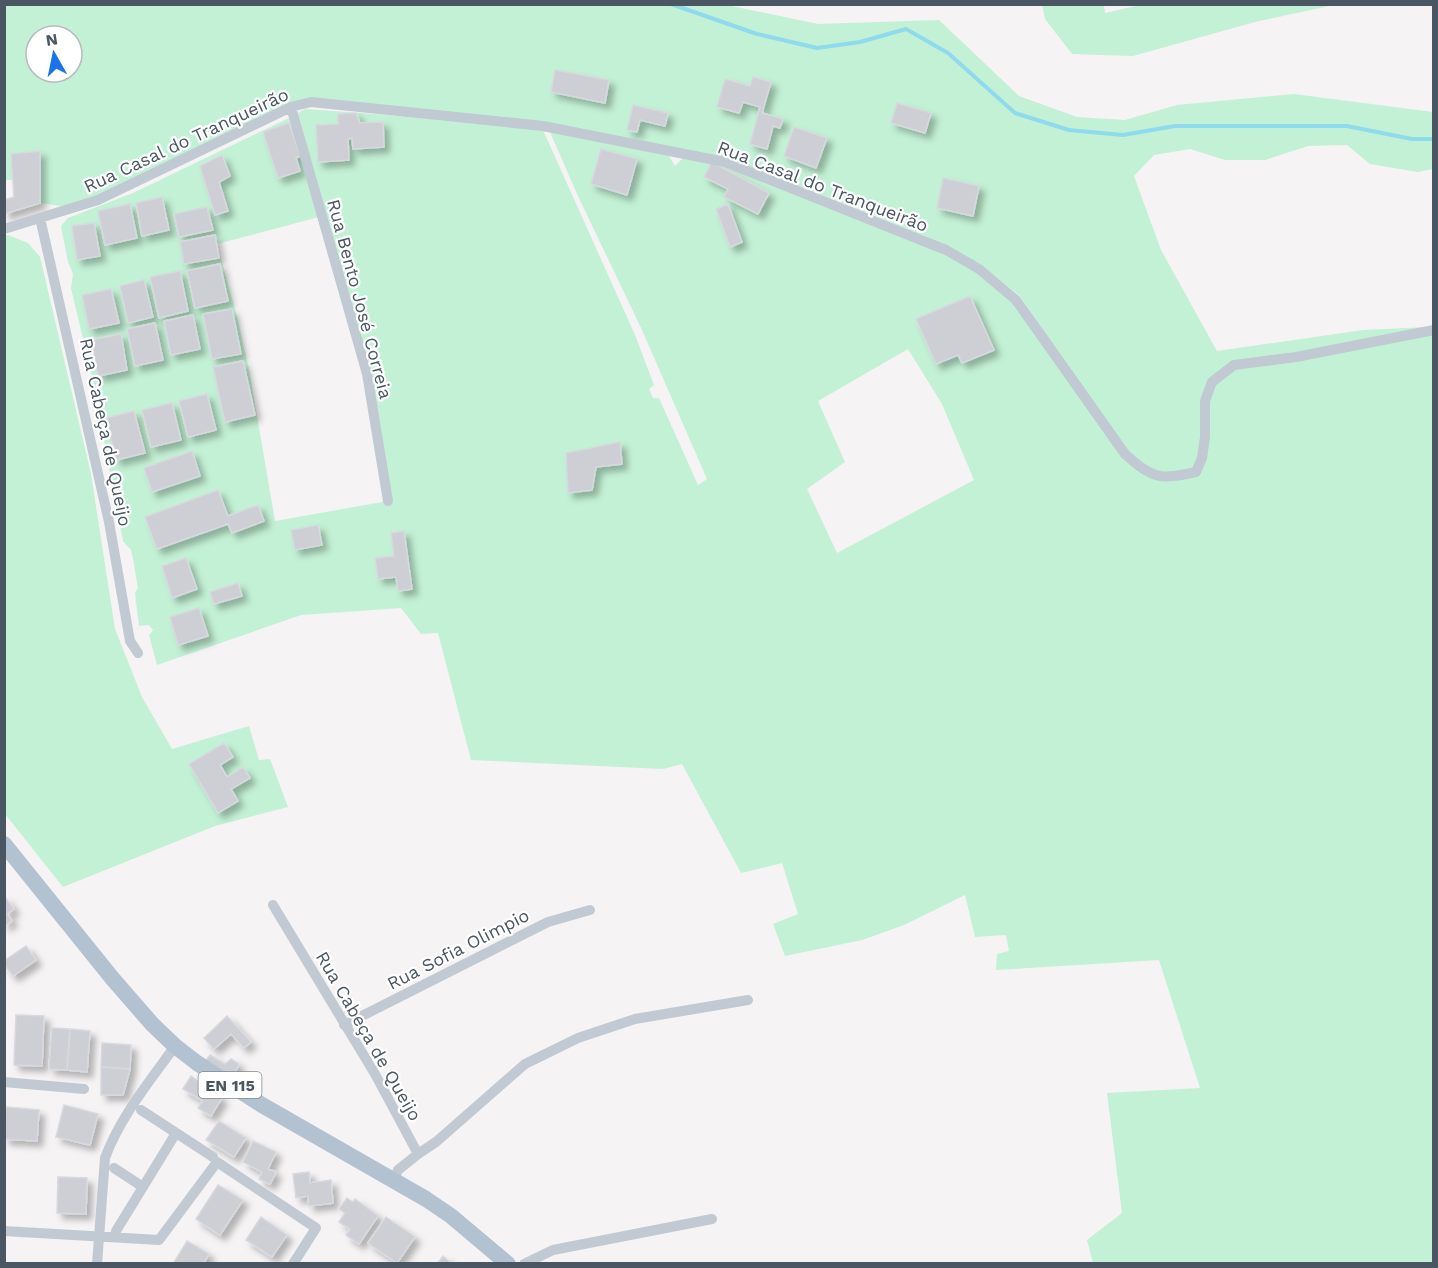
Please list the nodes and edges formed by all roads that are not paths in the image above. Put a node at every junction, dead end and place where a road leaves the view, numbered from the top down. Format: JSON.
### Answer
{"nodes":[{"id":1,"x":291,"y":107,"type":"junction"},
{"id":2,"x":40,"y":218,"type":"junction"},
{"id":3,"x":4,"y":229,"type":"edge"},
{"id":4,"x":1434,"y":330,"type":"edge"},
{"id":5,"x":388,"y":501,"type":"dead end"},
{"id":6,"x":138,"y":653,"type":"dead end"},
{"id":7,"x":4,"y":844,"type":"edge"},
{"id":8,"x":273,"y":904,"type":"dead end"},
{"id":9,"x":590,"y":909,"type":"dead end"},
{"id":10,"x":748,"y":1000,"type":"dead end"},
{"id":11,"x":344,"y":1024,"type":"junction"},
{"id":12,"x":175,"y":1046,"type":"junction"},
{"id":13,"x":4,"y":1082,"type":"edge"},
{"id":14,"x":84,"y":1089,"type":"dead end"},
{"id":15,"x":141,"y":1110,"type":"dead end"},
{"id":16,"x":176,"y":1133,"type":"junction"},
{"id":17,"x":418,"y":1154,"type":"junction"},
{"id":18,"x":213,"y":1157,"type":"dead end"},
{"id":19,"x":114,"y":1168,"type":"dead end"},
{"id":20,"x":394,"y":1179,"type":"junction"},
{"id":21,"x":143,"y":1186,"type":"junction"},
{"id":22,"x":712,"y":1219,"type":"dead end"},
{"id":23,"x":4,"y":1231,"type":"edge"},
{"id":24,"x":116,"y":1231,"type":"dead end"},
{"id":25,"x":99,"y":1236,"type":"junction"},
{"id":26,"x":97,"y":1263,"type":"edge"},
{"id":27,"x":293,"y":1263,"type":"edge"},
{"id":28,"x":508,"y":1263,"type":"edge"},
{"id":29,"x":524,"y":1263,"type":"edge"}],
"edges":[{"from":1,"to":2,"type":"street","name":"Rua Casal do Tranqueirão"},
{"from":1,"to":4,"type":"street","name":"Rua Casal do Tranqueirão"},
{"from":1,"to":5,"type":"street","name":"Rua Bento José Correia"},
{"from":2,"to":3,"type":"street","name":"Rua Casal do Tranqueirão"},
{"from":2,"to":6,"type":"street","name":"Rua Cabeça de Queijo"},
{"from":7,"to":12,"type":"main road","number":"EN 115"},
{"from":8,"to":11,"type":"street","name":"Rua Cabeça de Queijo"},
{"from":9,"to":11,"type":"street","name":"Rua Sofia Olimpio"},
{"from":10,"to":17,"type":"street"},
{"from":11,"to":17,"type":"street","name":"Rua Cabeça de Queijo"},
{"from":12,"to":20,"type":"main road","number":"EN 115"},
{"from":12,"to":25,"type":"street"},
{"from":13,"to":14,"type":"street"},
{"from":15,"to":16,"type":"street"},
{"from":16,"to":18,"type":"street"},
{"from":16,"to":21,"type":"street"},
{"from":17,"to":20,"type":"street"},
{"from":19,"to":21,"type":"street"},
{"from":20,"to":28,"type":"main road","number":"EN 115"},
{"from":21,"to":24,"type":"street"},
{"from":22,"to":29,"type":"street"},
{"from":23,"to":25,"type":"street"},
{"from":25,"to":26,"type":"street"},
{"from":25,"to":27,"type":"street"}]}
